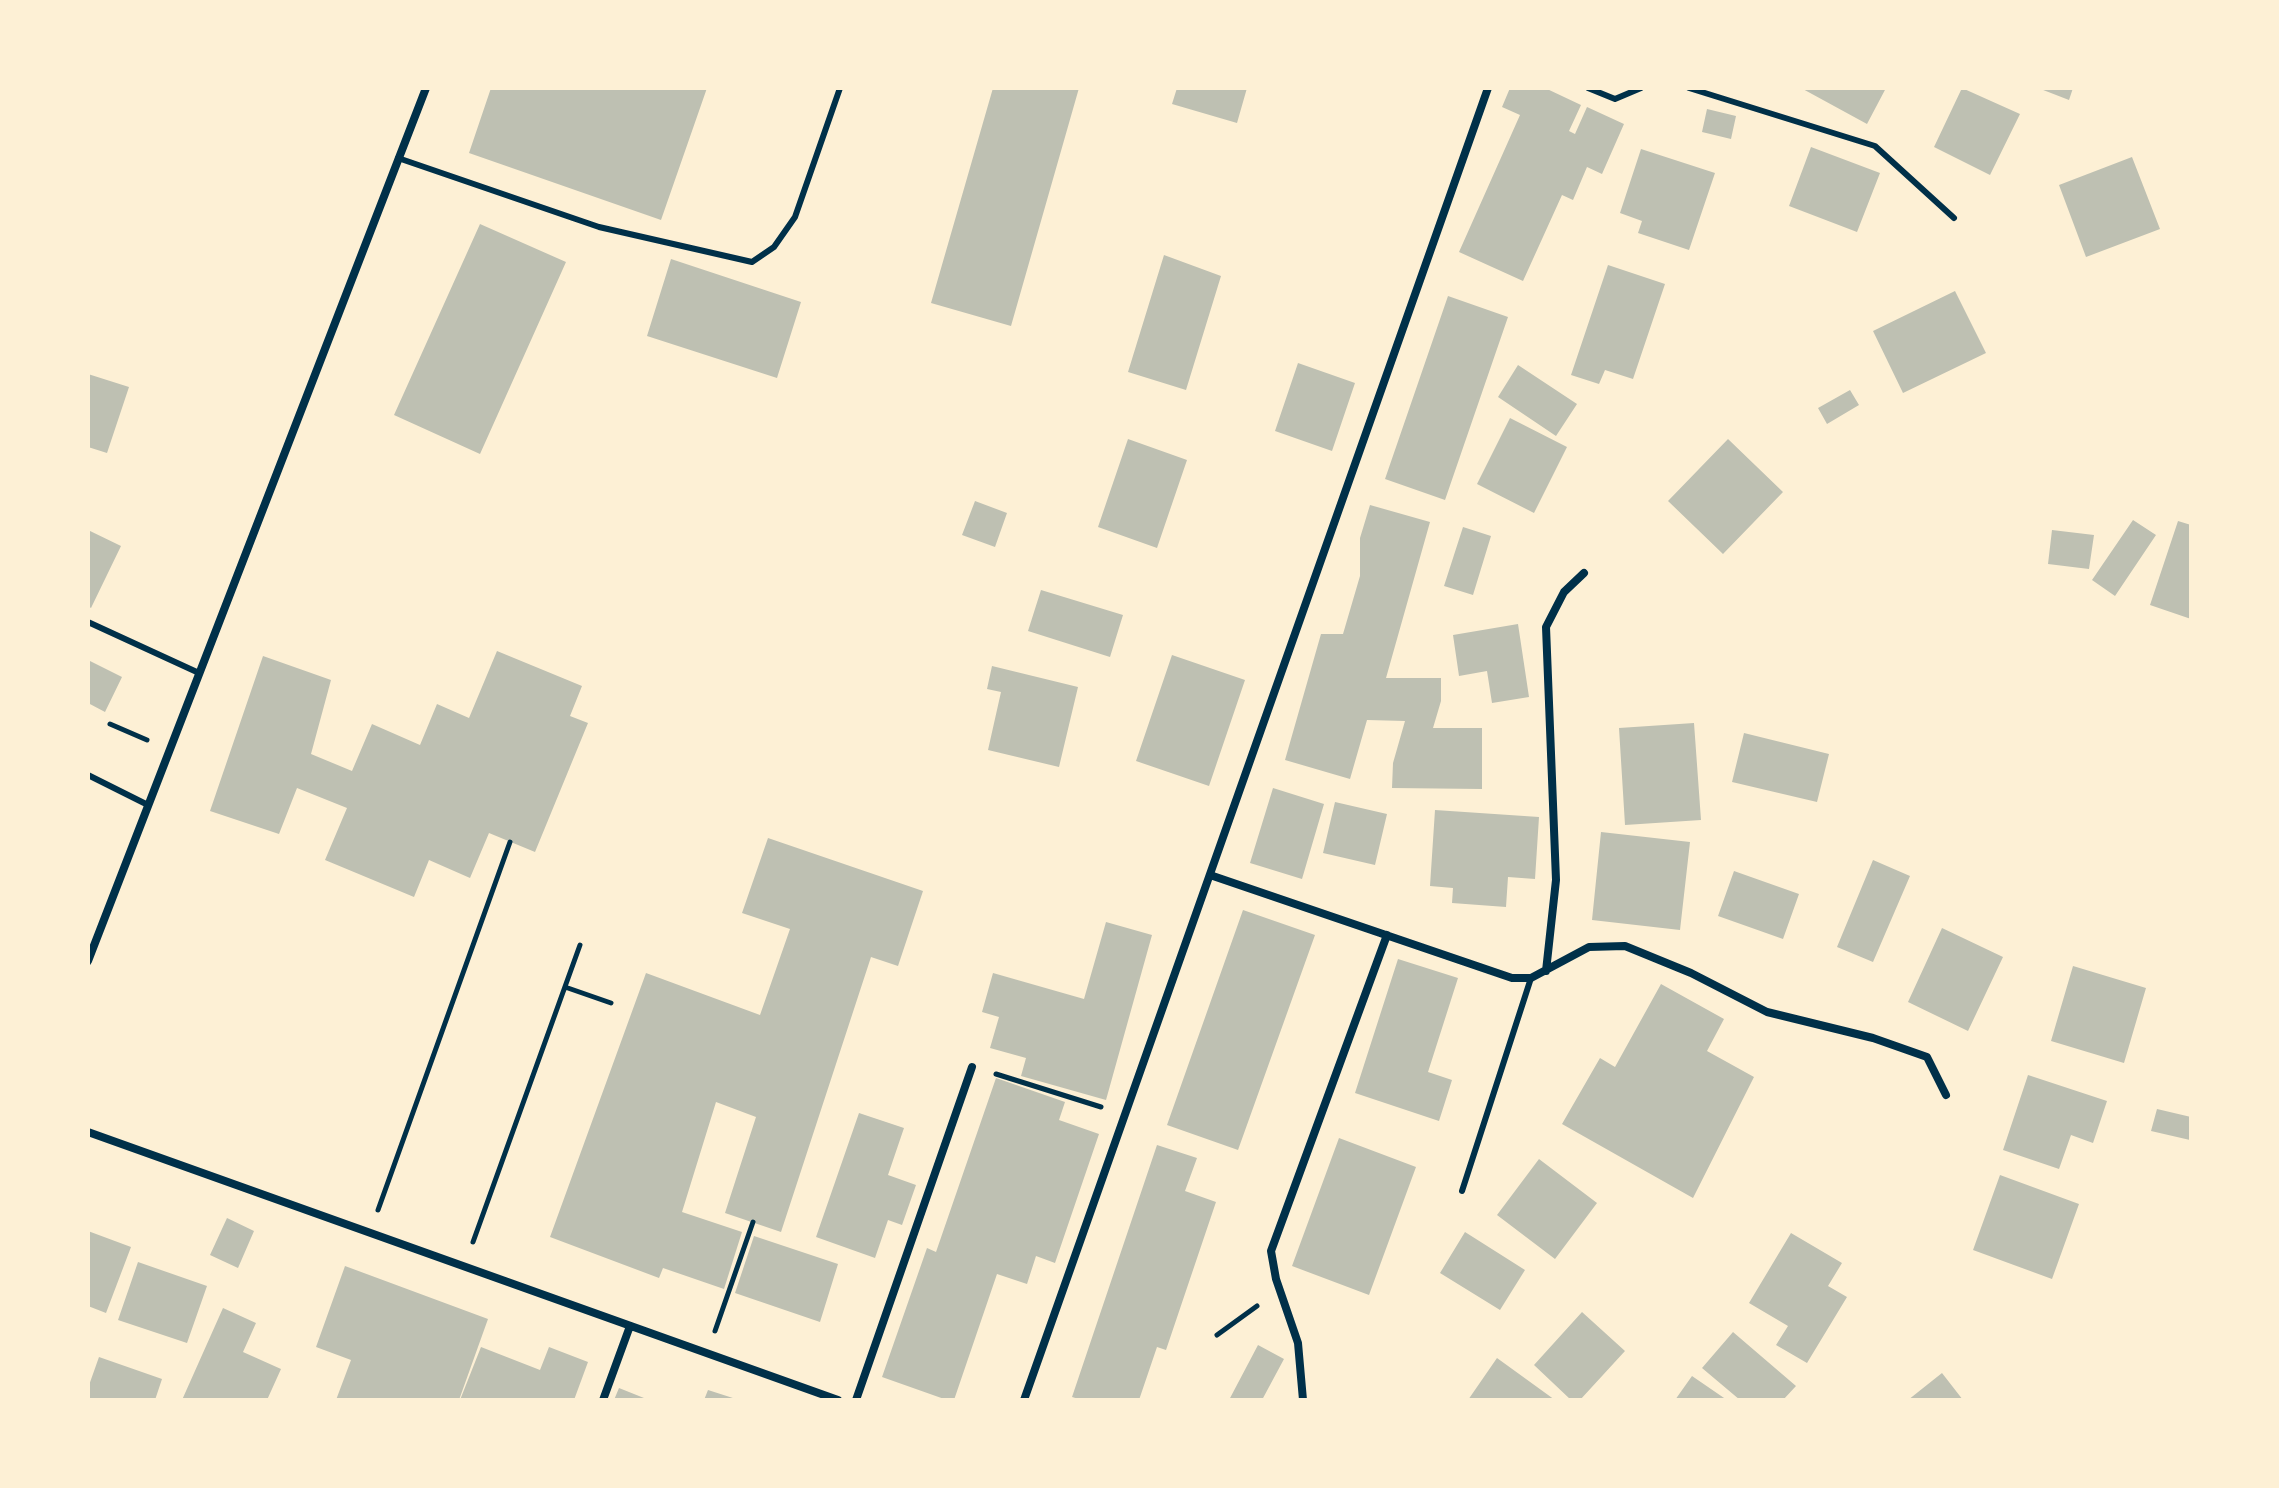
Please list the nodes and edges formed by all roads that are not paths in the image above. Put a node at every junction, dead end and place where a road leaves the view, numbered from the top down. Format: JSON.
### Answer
{"nodes":[{"id":1,"x":426,"y":88,"type":"edge"},
{"id":2,"x":840,"y":88,"type":"edge"},
{"id":3,"x":1488,"y":88,"type":"edge"},
{"id":4,"x":1588,"y":88,"type":"edge"},
{"id":5,"x":1641,"y":88,"type":"edge"},
{"id":6,"x":1689,"y":88,"type":"edge"},
{"id":7,"x":398,"y":158,"type":"junction"},
{"id":8,"x":1954,"y":218,"type":"dead end"},
{"id":9,"x":1584,"y":573,"type":"dead end"},
{"id":10,"x":88,"y":622,"type":"edge"},
{"id":11,"x":199,"y":673,"type":"junction"},
{"id":12,"x":88,"y":775,"type":"edge"},
{"id":13,"x":148,"y":805,"type":"junction"},
{"id":14,"x":1210,"y":875,"type":"junction"},
{"id":15,"x":1387,"y":935,"type":"junction"},
{"id":16,"x":88,"y":961,"type":"edge"},
{"id":17,"x":1546,"y":971,"type":"junction"},
{"id":18,"x":1531,"y":978,"type":"junction"},
{"id":19,"x":972,"y":1067,"type":"road end"},
{"id":20,"x":1946,"y":1095,"type":"dead end"},
{"id":21,"x":88,"y":1132,"type":"edge"},
{"id":22,"x":1462,"y":1191,"type":"dead end"},
{"id":23,"x":630,"y":1326,"type":"junction"},
{"id":24,"x":603,"y":1400,"type":"edge"},
{"id":25,"x":838,"y":1400,"type":"edge"},
{"id":26,"x":856,"y":1400,"type":"edge"},
{"id":27,"x":1024,"y":1400,"type":"edge"},
{"id":28,"x":1303,"y":1400,"type":"edge"}],
"edges":[{"from":1,"to":7,"type":"street"},
{"from":2,"to":7,"type":"lane"},
{"from":3,"to":14,"type":"street"},
{"from":4,"to":5,"type":"lane"},
{"from":6,"to":8,"type":"lane"},
{"from":7,"to":11,"type":"street"},
{"from":9,"to":17,"type":"street"},
{"from":10,"to":11,"type":"lane"},
{"from":11,"to":13,"type":"street"},
{"from":12,"to":13,"type":"lane"},
{"from":13,"to":16,"type":"street"},
{"from":14,"to":15,"type":"street"},
{"from":14,"to":27,"type":"street"},
{"from":15,"to":18,"type":"street"},
{"from":15,"to":28,"type":"street"},
{"from":17,"to":18,"type":"street"},
{"from":17,"to":20,"type":"street"},
{"from":18,"to":22,"type":"lane"},
{"from":19,"to":26,"type":"street"},
{"from":21,"to":23,"type":"street"},
{"from":23,"to":24,"type":"street"},
{"from":23,"to":25,"type":"street"}]}
